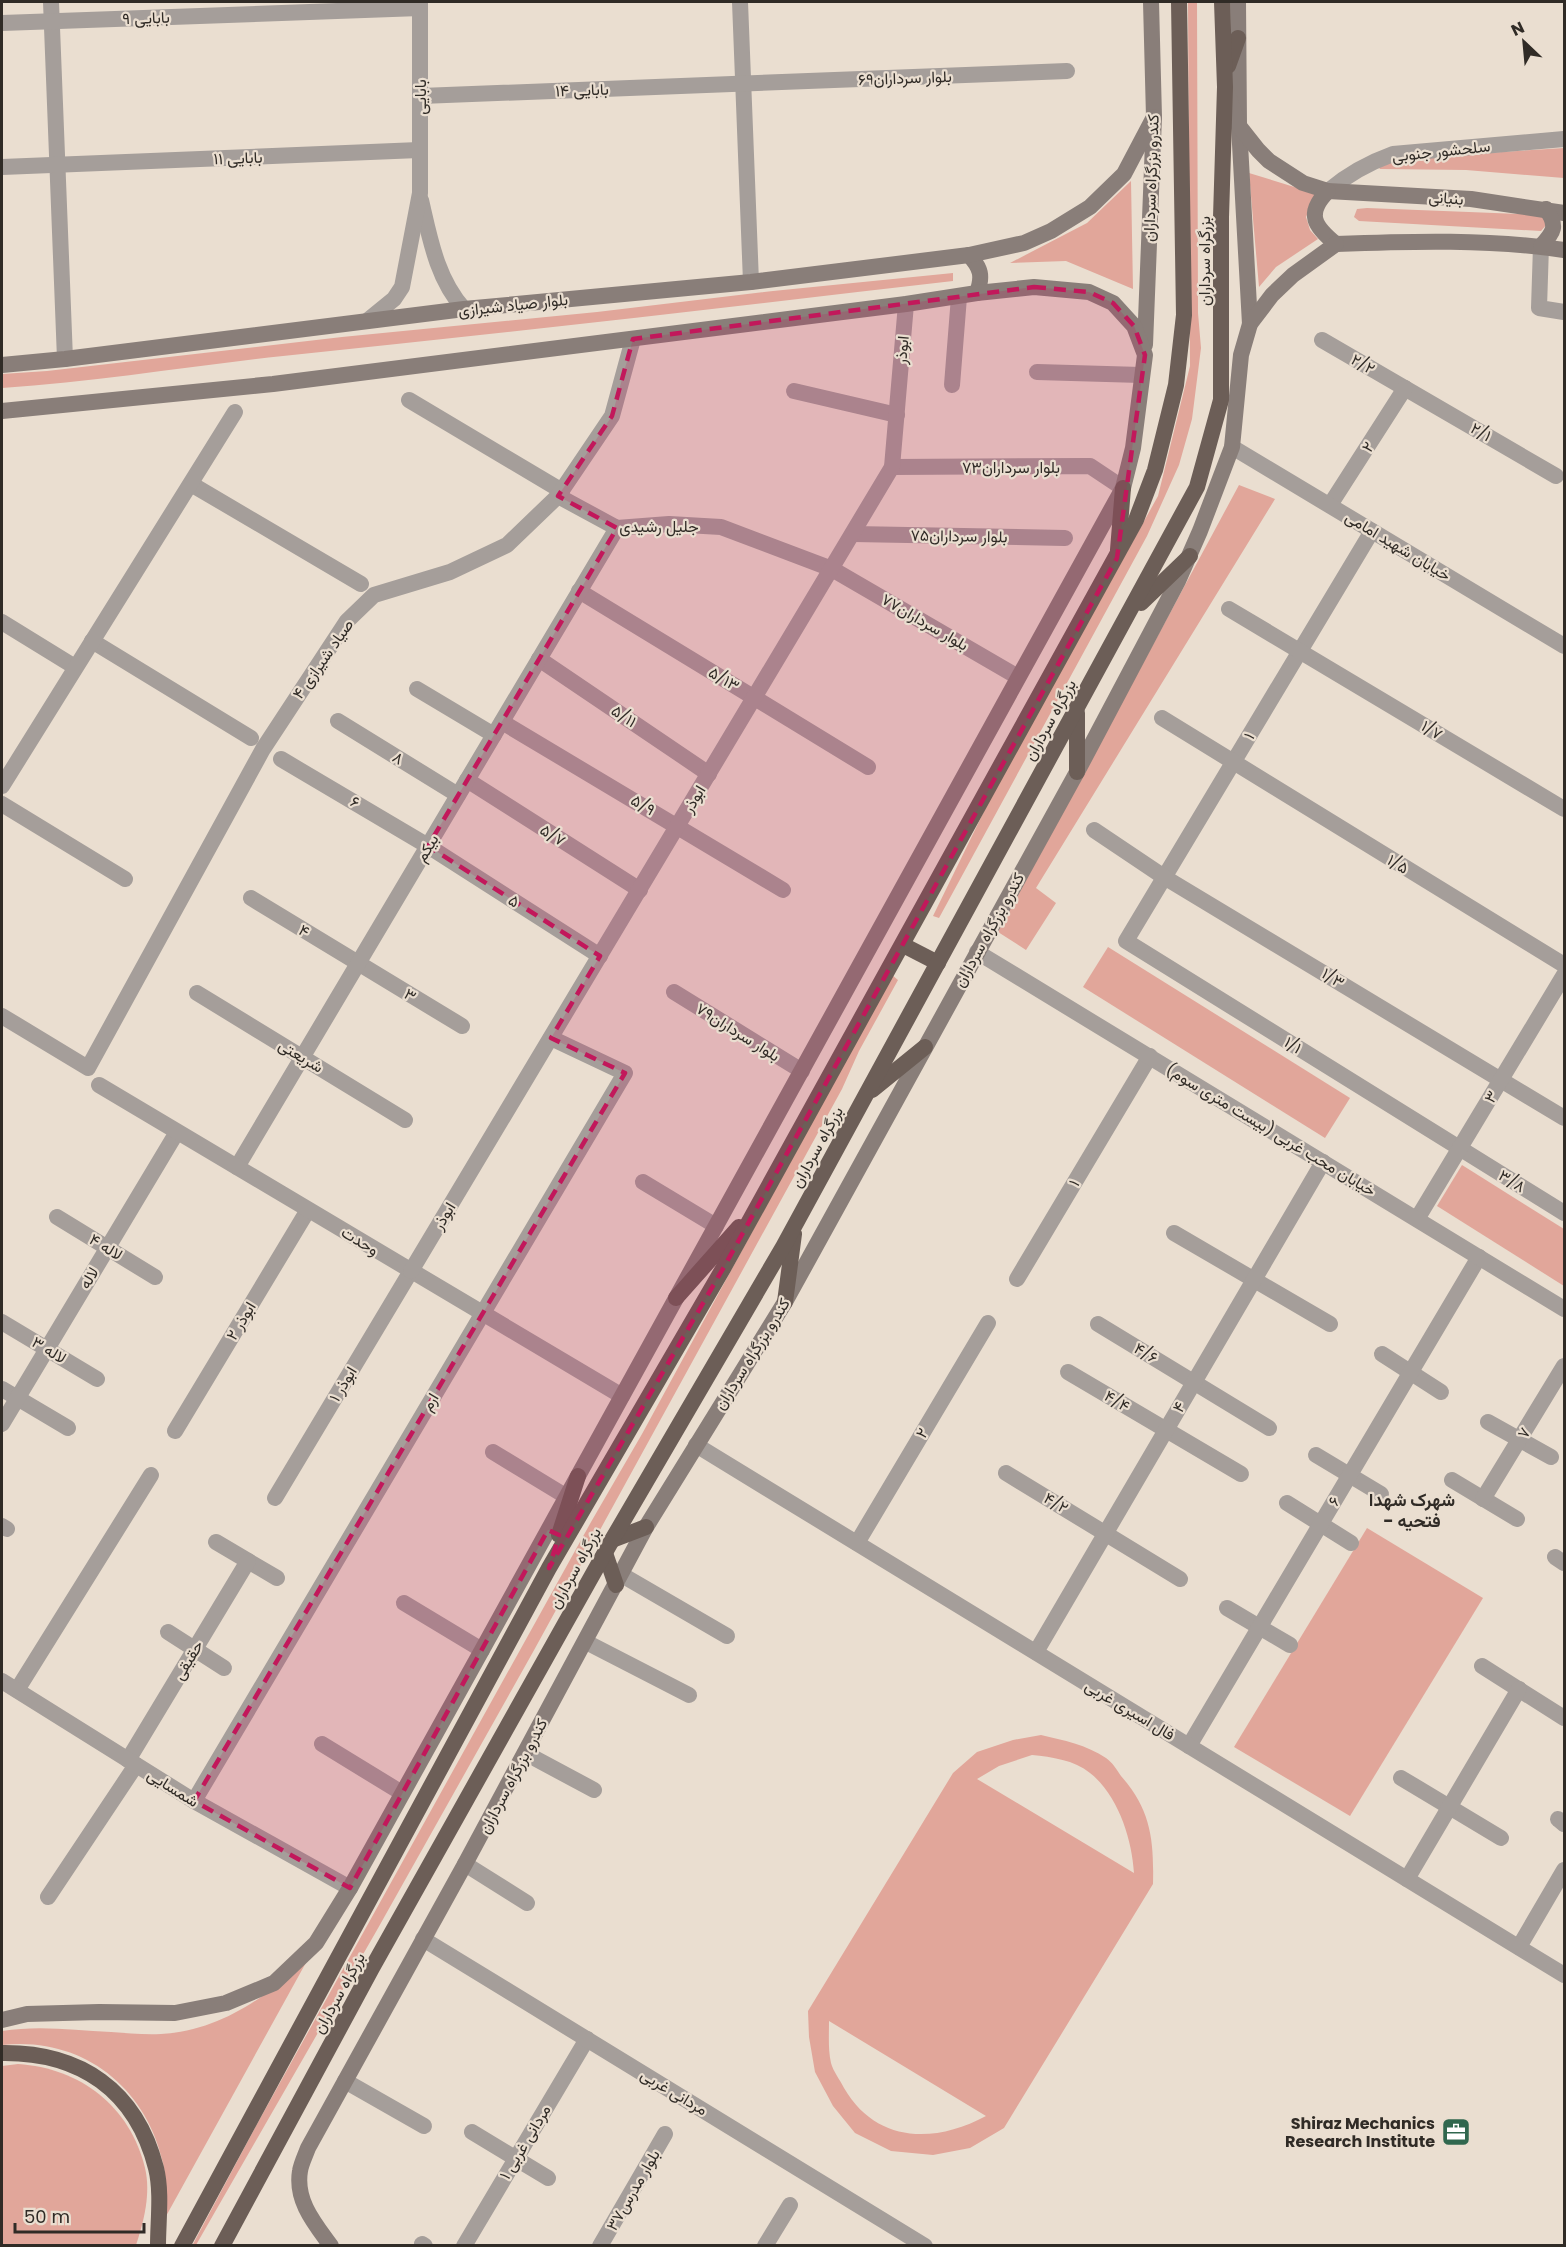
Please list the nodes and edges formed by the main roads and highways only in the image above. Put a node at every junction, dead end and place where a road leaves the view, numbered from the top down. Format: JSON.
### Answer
{"nodes":[{"id":1,"x":1151,"y":2,"type":"edge"},
{"id":2,"x":1179,"y":2,"type":"edge"},
{"id":3,"x":1222,"y":2,"type":"edge"},
{"id":4,"x":1238,"y":2,"type":"edge"},
{"id":5,"x":1238,"y":38,"type":"junction"},
{"id":6,"x":1225,"y":81,"type":"junction"},
{"id":7,"x":1154,"y":117,"type":"junction"},
{"id":8,"x":1239,"y":126,"type":"junction"},
{"id":9,"x":1328,"y":191,"type":"junction"},
{"id":10,"x":1546,"y":209,"type":"junction"},
{"id":11,"x":1564,"y":213,"type":"edge"},
{"id":12,"x":1336,"y":244,"type":"junction"},
{"id":13,"x":1541,"y":246,"type":"junction"},
{"id":14,"x":1564,"y":250,"type":"edge"},
{"id":15,"x":969,"y":255,"type":"junction"},
{"id":16,"x":977,"y":293,"type":"junction"},
{"id":17,"x":1250,"y":324,"type":"junction"},
{"id":18,"x":1145,"y":356,"type":"junction"},
{"id":19,"x":2,"y":365,"type":"edge"},
{"id":20,"x":2,"y":411,"type":"edge"},
{"id":21,"x":1123,"y":488,"type":"junction"},
{"id":22,"x":1190,"y":556,"type":"junction"},
{"id":23,"x":1117,"y":558,"type":"junction"},
{"id":24,"x":1128,"y":617,"type":"junction"},
{"id":25,"x":1077,"y":710,"type":"junction"},
{"id":26,"x":1077,"y":772,"type":"junction"},
{"id":27,"x":903,"y":945,"type":"junction"},
{"id":28,"x":938,"y":963,"type":"junction"},
{"id":29,"x":925,"y":1047,"type":"junction"},
{"id":30,"x":865,"y":1097,"type":"junction"},
{"id":31,"x":759,"y":1204,"type":"junction"},
{"id":32,"x":796,"y":1223,"type":"junction"},
{"id":33,"x":676,"y":1298,"type":"junction"},
{"id":34,"x":785,"y":1302,"type":"junction"},
{"id":35,"x":578,"y":1476,"type":"junction"},
{"id":36,"x":646,"y":1527,"type":"junction"},
{"id":37,"x":608,"y":1546,"type":"junction"},
{"id":38,"x":549,"y":1568,"type":"junction"},
{"id":39,"x":619,"y":1580,"type":"junction"},
{"id":40,"x":2,"y":2020,"type":"edge"},
{"id":41,"x":2,"y":2053,"type":"edge"},
{"id":42,"x":158,"y":2246,"type":"edge"},
{"id":43,"x":182,"y":2246,"type":"edge"},
{"id":44,"x":222,"y":2246,"type":"edge"},
{"id":45,"x":332,"y":2246,"type":"edge"}],
"edges":[{"from":1,"to":7,"type":"main road","name":"کندرو بزرگراه سرداران"},
{"from":2,"to":23,"type":"highway","name":"بزرگراه سرداران"},
{"from":3,"to":6,"type":"highway","name":"بزرگراه سرداران"},
{"from":4,"to":5,"type":"main road"},
{"from":5,"to":6,"type":"highway"},
{"from":5,"to":8,"type":"main road"},
{"from":6,"to":8,"type":"main road"},
{"from":6,"to":24,"type":"highway","name":"بزرگراه سرداران"},
{"from":7,"to":15,"type":"main road","name":"بلوار صیاد شیرازی"},
{"from":7,"to":18,"type":"main road","name":"کندرو بزرگراه سرداران"},
{"from":8,"to":9,"type":"main road","name":"بنیانی"},
{"from":8,"to":17,"type":"main road"},
{"from":9,"to":10,"type":"main road","name":"بنیانی"},
{"from":9,"to":12,"type":"main road"},
{"from":10,"to":11,"type":"main road","name":"بنیانی"},
{"from":10,"to":13,"type":"main road"},
{"from":12,"to":13,"type":"main road"},
{"from":12,"to":17,"type":"main road"},
{"from":13,"to":14,"type":"main road"},
{"from":15,"to":16,"type":"main road"},
{"from":15,"to":19,"type":"main road","name":"بلوار صیاد شیرازی"},
{"from":16,"to":18,"type":"main road"},
{"from":16,"to":20,"type":"main road"},
{"from":17,"to":22,"type":"main road","name":"کندرو بزرگراه سرداران"},
{"from":18,"to":21,"type":"main road","name":"کندرو بزرگراه سرداران"},
{"from":21,"to":23,"type":"highway"},
{"from":21,"to":33,"type":"main road"},
{"from":22,"to":24,"type":"highway"},
{"from":22,"to":26,"type":"main road","name":"کندرو بزرگراه سرداران"},
{"from":23,"to":27,"type":"highway","name":"بزرگراه سرداران"},
{"from":24,"to":25,"type":"highway","name":"بزرگراه سرداران"},
{"from":25,"to":26,"type":"highway"},
{"from":25,"to":28,"type":"highway","name":"بزرگراه سرداران"},
{"from":26,"to":29,"type":"main road","name":"کندرو بزرگراه سرداران"},
{"from":27,"to":28,"type":"highway"},
{"from":27,"to":31,"type":"highway","name":"بزرگراه سرداران"},
{"from":28,"to":30,"type":"highway","name":"بزرگراه سرداران"},
{"from":29,"to":30,"type":"highway"},
{"from":29,"to":34,"type":"main road","name":"کندرو بزرگراه سرداران"},
{"from":30,"to":32,"type":"highway","name":"بزرگراه سرداران"},
{"from":31,"to":33,"type":"highway"},
{"from":31,"to":38,"type":"highway","name":"بزرگراه سرداران"},
{"from":32,"to":34,"type":"highway"},
{"from":32,"to":37,"type":"highway","name":"بزرگراه سرداران"},
{"from":33,"to":35,"type":"main road"},
{"from":34,"to":36,"type":"main road","name":"کندرو بزرگراه سرداران"},
{"from":35,"to":38,"type":"highway"},
{"from":35,"to":40,"type":"main road"},
{"from":36,"to":37,"type":"highway"},
{"from":36,"to":39,"type":"main road","name":"کندرو بزرگراه سرداران"},
{"from":37,"to":39,"type":"highway"},
{"from":37,"to":44,"type":"highway","name":"بزرگراه سرداران"},
{"from":38,"to":43,"type":"highway","name":"بزرگراه سرداران"},
{"from":39,"to":45,"type":"main road","name":"کندرو بزرگراه سرداران"},
{"from":41,"to":42,"type":"highway"}]}
